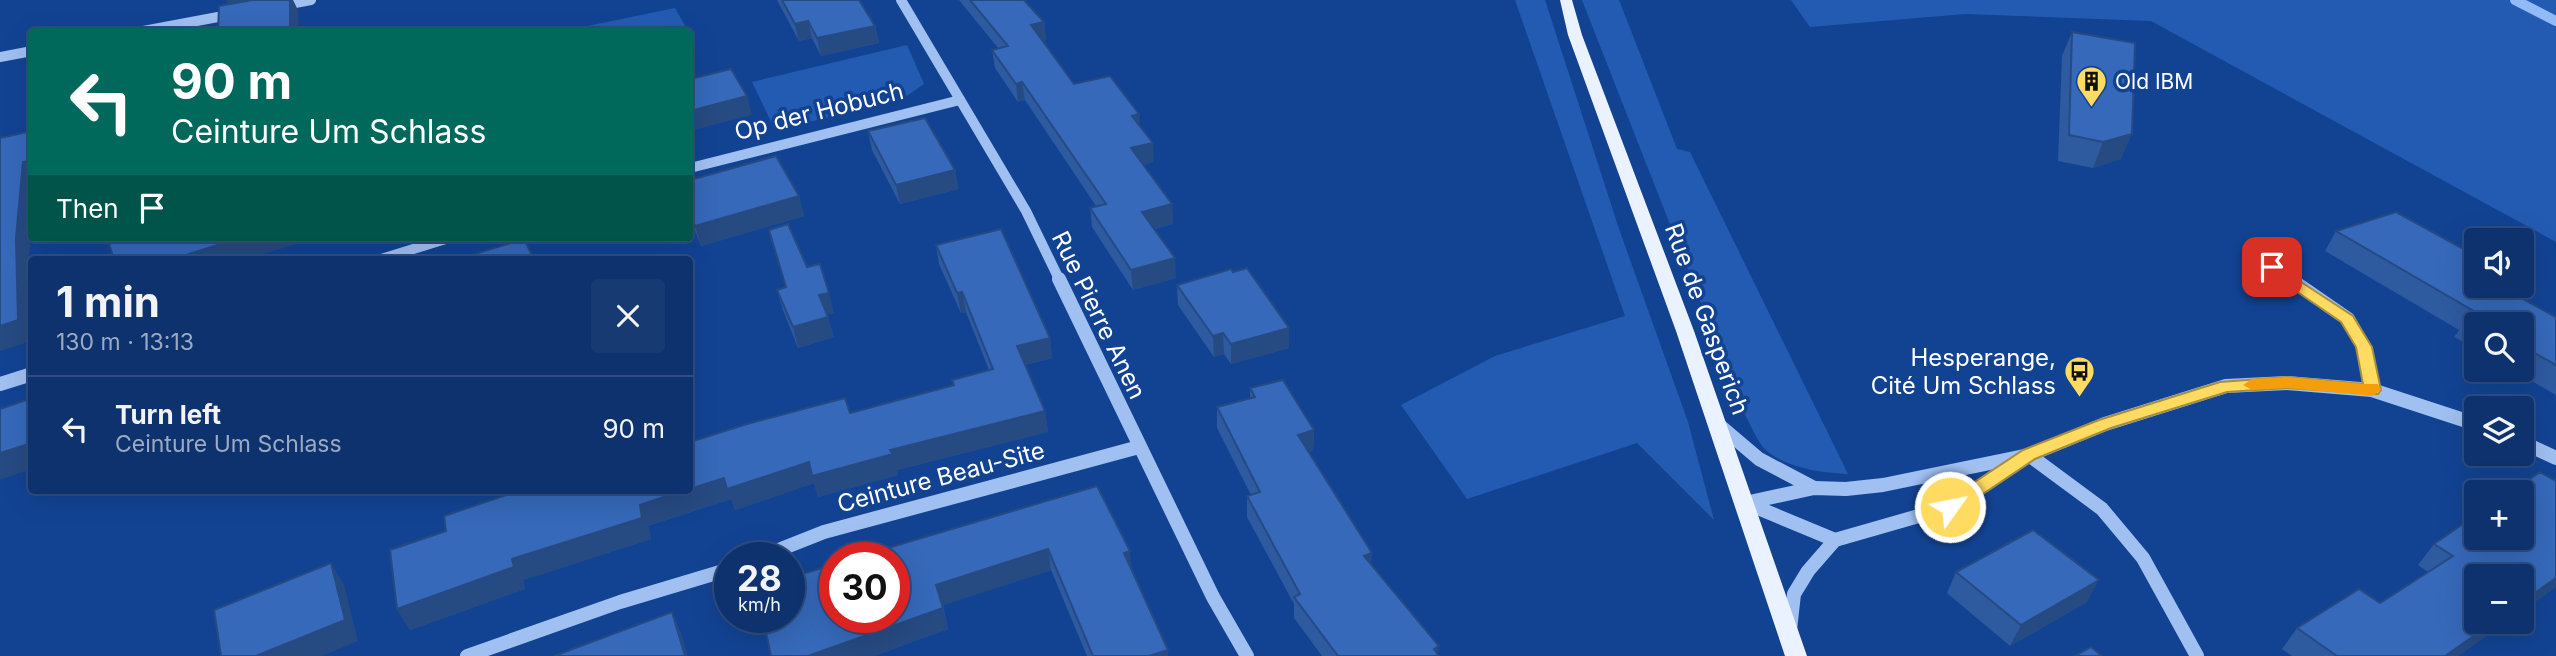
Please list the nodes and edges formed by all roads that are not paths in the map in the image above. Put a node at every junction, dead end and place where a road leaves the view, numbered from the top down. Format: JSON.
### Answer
{"nodes":[{"id":1,"x":311,"y":0,"type":"edge"},
{"id":2,"x":901,"y":0,"type":"edge"},
{"id":3,"x":1566,"y":0,"type":"edge"},
{"id":4,"x":271,"y":7,"type":"edge"},
{"id":5,"x":244,"y":12,"type":"edge"},
{"id":6,"x":159,"y":28,"type":"edge"},
{"id":7,"x":28,"y":52,"type":"edge"},
{"id":8,"x":0,"y":57,"type":"edge"},
{"id":9,"x":960,"y":100,"type":"junction"},
{"id":10,"x":693,"y":167,"type":"edge"},
{"id":11,"x":436,"y":242,"type":"edge"},
{"id":12,"x":391,"y":256,"type":"edge"},
{"id":13,"x":2272,"y":267,"type":"dead end"},
{"id":14,"x":28,"y":375,"type":"edge"},
{"id":15,"x":0,"y":384,"type":"edge"},
{"id":16,"x":2372,"y":390,"type":"junction"},
{"id":17,"x":2464,"y":420,"type":"edge"},
{"id":18,"x":1717,"y":424,"type":"junction"},
{"id":19,"x":1139,"y":447,"type":"junction"},
{"id":20,"x":2534,"y":448,"type":"edge"},
{"id":21,"x":2029,"y":455,"type":"junction"},
{"id":22,"x":2556,"y":458,"type":"edge"},
{"id":23,"x":1814,"y":488,"type":"junction"},
{"id":24,"x":1745,"y":503,"type":"junction"},
{"id":25,"x":1835,"y":540,"type":"junction"},
{"id":26,"x":799,"y":542,"type":"edge"},
{"id":27,"x":714,"y":574,"type":"edge"},
{"id":28,"x":1793,"y":645,"type":"edge"},
{"id":29,"x":467,"y":656,"type":"edge"},
{"id":30,"x":1247,"y":656,"type":"edge"},
{"id":31,"x":2197,"y":656,"type":"edge"}],
"edges":[{"from":1,"to":4,"type":"street"},
{"from":2,"to":9,"type":"street","name":"Rue Pierre Anen"},
{"from":3,"to":18,"type":"main road","name":"Rue de Gasperich"},
{"from":5,"to":6,"type":"street"},
{"from":7,"to":8,"type":"street"},
{"from":9,"to":10,"type":"street","name":"Op der Hobuch"},
{"from":9,"to":19,"type":"street","name":"Rue Pierre Anen"},
{"from":11,"to":12,"type":"street"},
{"from":13,"to":16,"type":"street"},
{"from":14,"to":15,"type":"street"},
{"from":16,"to":17,"type":"street"},
{"from":16,"to":21,"type":"street"},
{"from":18,"to":23,"type":"street"},
{"from":18,"to":24,"type":"main road","name":"Rue de Gasperich"},
{"from":19,"to":26,"type":"street","name":"Ceinture Beau-Site"},
{"from":19,"to":30,"type":"street","name":"Rue Pierre Anen"},
{"from":20,"to":22,"type":"street"},
{"from":21,"to":23,"type":"street"},
{"from":21,"to":25,"type":"street"},
{"from":21,"to":31,"type":"street"},
{"from":23,"to":24,"type":"street"},
{"from":24,"to":25,"type":"street"},
{"from":24,"to":28,"type":"main road","name":"Rue de Gasperich"},
{"from":25,"to":28,"type":"street"},
{"from":27,"to":29,"type":"street"}]}
